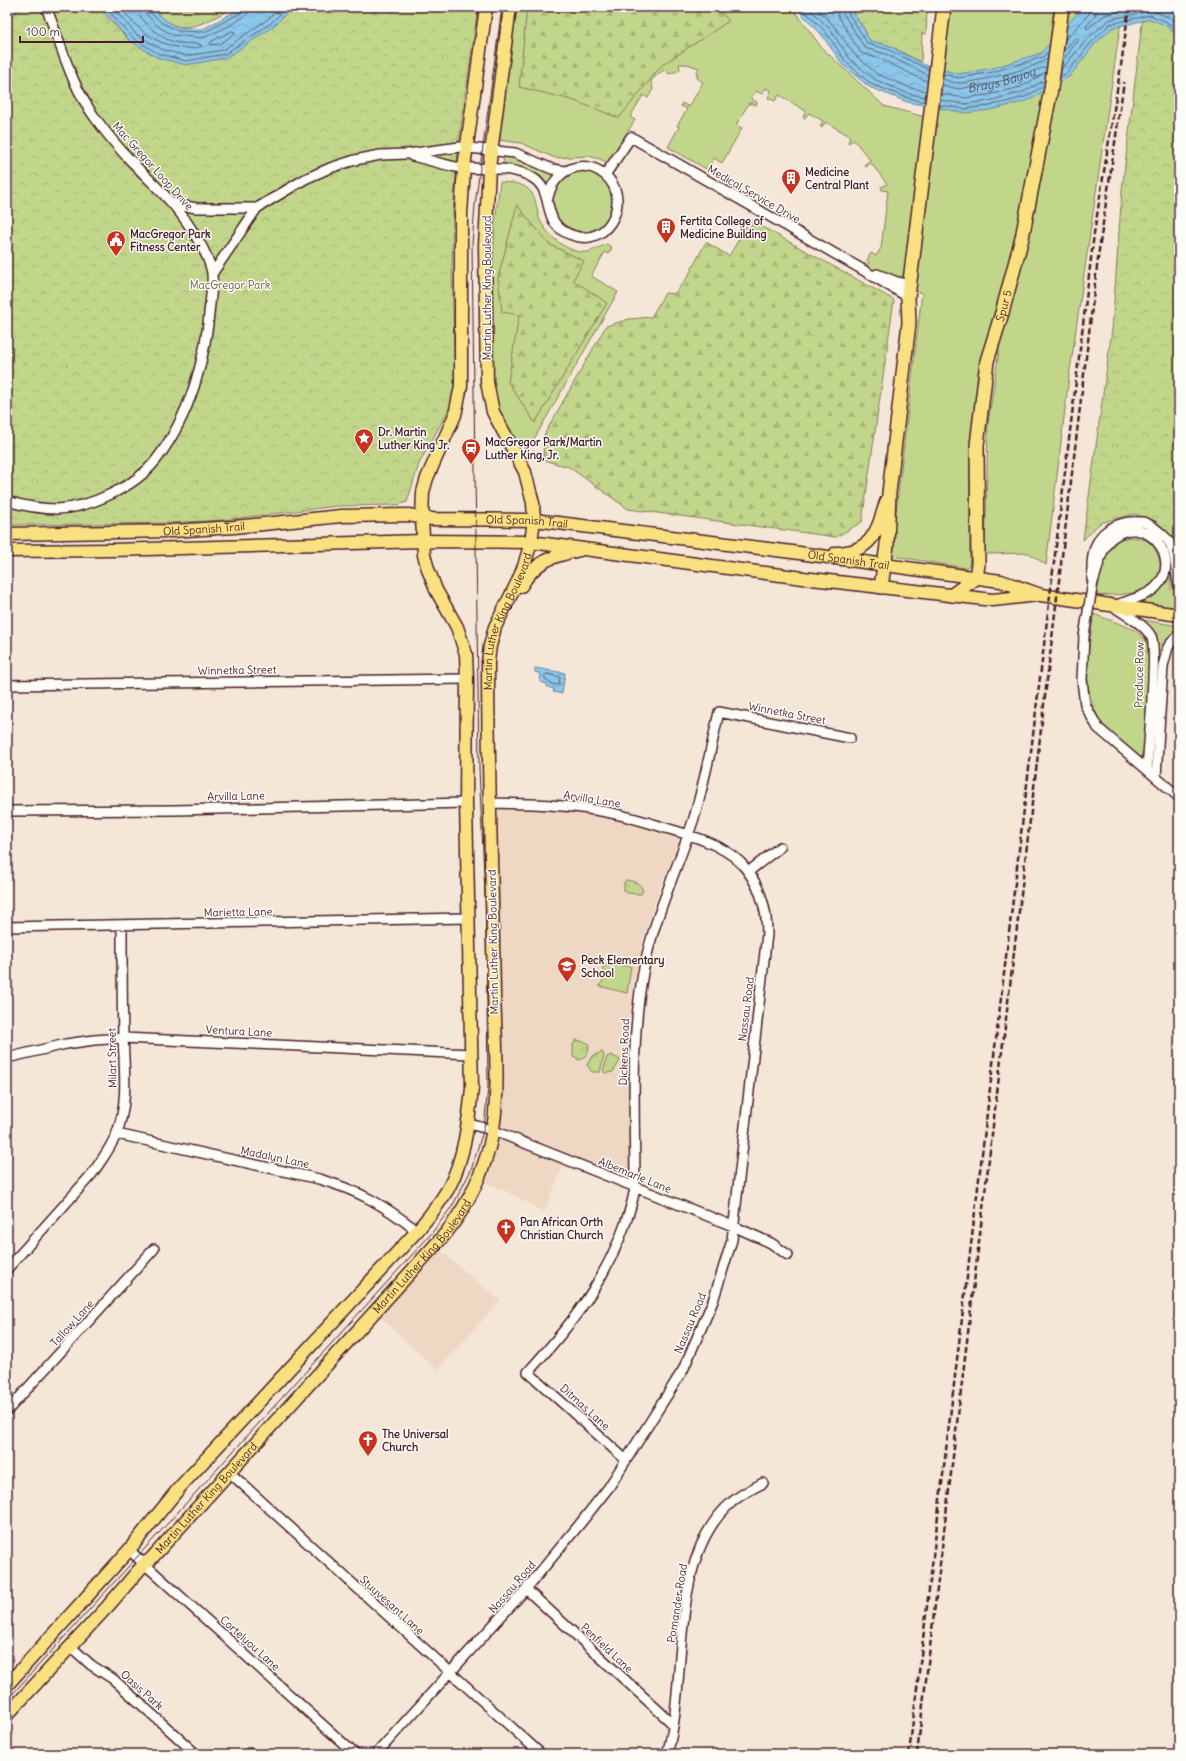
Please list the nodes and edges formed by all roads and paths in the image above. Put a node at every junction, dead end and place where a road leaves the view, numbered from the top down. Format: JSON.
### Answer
{"nodes":[{"id":1,"x":46,"y":7,"type":"edge"},
{"id":2,"x":486,"y":7,"type":"edge"},
{"id":3,"x":510,"y":7,"type":"edge"},
{"id":4,"x":944,"y":7,"type":"edge"},
{"id":5,"x":1062,"y":7,"type":"edge"},
{"id":6,"x":466,"y":148,"type":"junction"},
{"id":7,"x":491,"y":150,"type":"junction"},
{"id":8,"x":407,"y":154,"type":"junction"},
{"id":9,"x":464,"y":167,"type":"junction"},
{"id":10,"x":489,"y":168,"type":"junction"},
{"id":11,"x":566,"y":171,"type":"junction"},
{"id":12,"x":605,"y":175,"type":"junction"},
{"id":13,"x":548,"y":198,"type":"junction"},
{"id":14,"x":172,"y":204,"type":"junction"},
{"id":15,"x":257,"y":208,"type":"junction"},
{"id":16,"x":212,"y":274,"type":"junction"},
{"id":17,"x":909,"y":291,"type":"junction"},
{"id":18,"x":889,"y":493,"type":"junction"},
{"id":19,"x":7,"y":502,"type":"edge"},
{"id":20,"x":422,"y":518,"type":"junction"},
{"id":21,"x":534,"y":520,"type":"junction"},
{"id":22,"x":7,"y":534,"type":"edge"},
{"id":23,"x":423,"y":541,"type":"junction"},
{"id":24,"x":531,"y":542,"type":"junction"},
{"id":25,"x":588,"y":549,"type":"junction"},
{"id":26,"x":7,"y":552,"type":"edge"},
{"id":27,"x":792,"y":552,"type":"junction"},
{"id":28,"x":884,"y":564,"type":"junction"},
{"id":29,"x":976,"y":578,"type":"junction"},
{"id":30,"x":1093,"y":582,"type":"junction"},
{"id":31,"x":881,"y":587,"type":"junction"},
{"id":32,"x":1179,"y":587,"type":"edge"},
{"id":33,"x":952,"y":595,"type":"junction"},
{"id":34,"x":1041,"y":595,"type":"junction"},
{"id":35,"x":1113,"y":606,"type":"junction"},
{"id":36,"x":1179,"y":615,"type":"edge"},
{"id":37,"x":498,"y":619,"type":"junction"},
{"id":38,"x":1179,"y":635,"type":"edge"},
{"id":39,"x":467,"y":679,"type":"junction"},
{"id":40,"x":7,"y":686,"type":"edge"},
{"id":41,"x":719,"y":712,"type":"joint"},
{"id":42,"x":850,"y":738,"type":"dead end"},
{"id":43,"x":1147,"y":770,"type":"junction"},
{"id":44,"x":1156,"y":777,"type":"junction"},
{"id":45,"x":1179,"y":797,"type":"edge"},
{"id":46,"x":489,"y":803,"type":"junction"},
{"id":47,"x":466,"y":804,"type":"junction"},
{"id":48,"x":7,"y":811,"type":"edge"},
{"id":49,"x":688,"y":834,"type":"junction"},
{"id":50,"x":780,"y":847,"type":"dead end"},
{"id":51,"x":748,"y":872,"type":"junction"},
{"id":52,"x":469,"y":918,"type":"junction"},
{"id":53,"x":122,"y":926,"type":"junction"},
{"id":54,"x":7,"y":927,"type":"edge"},
{"id":55,"x":123,"y":1038,"type":"junction"},
{"id":56,"x":472,"y":1054,"type":"junction"},
{"id":57,"x":7,"y":1058,"type":"edge"},
{"id":58,"x":469,"y":1124,"type":"junction"},
{"id":59,"x":492,"y":1130,"type":"junction"},
{"id":60,"x":116,"y":1134,"type":"junction"},
{"id":61,"x":635,"y":1188,"type":"junction"},
{"id":62,"x":733,"y":1226,"type":"junction"},
{"id":63,"x":417,"y":1231,"type":"junction"},
{"id":64,"x":154,"y":1249,"type":"dead end"},
{"id":65,"x":788,"y":1255,"type":"dead end"},
{"id":66,"x":7,"y":1269,"type":"edge"},
{"id":67,"x":528,"y":1372,"type":"joint"},
{"id":68,"x":7,"y":1412,"type":"edge"},
{"id":69,"x":626,"y":1460,"type":"junction"},
{"id":70,"x":229,"y":1472,"type":"junction"},
{"id":71,"x":763,"y":1483,"type":"dead end"},
{"id":72,"x":129,"y":1550,"type":"junction"},
{"id":73,"x":144,"y":1563,"type":"junction"},
{"id":74,"x":526,"y":1589,"type":"junction"},
{"id":75,"x":70,"y":1646,"type":"junction"},
{"id":76,"x":450,"y":1673,"type":"junction"},
{"id":77,"x":7,"y":1685,"type":"edge"},
{"id":78,"x":7,"y":1715,"type":"edge"},
{"id":79,"x":673,"y":1724,"type":"junction"},
{"id":80,"x":196,"y":1754,"type":"edge"},
{"id":81,"x":355,"y":1754,"type":"edge"},
{"id":82,"x":376,"y":1754,"type":"edge"},
{"id":83,"x":541,"y":1754,"type":"edge"},
{"id":84,"x":667,"y":1754,"type":"edge"}],
"edges":[{"from":1,"to":14,"type":"street","name":"Mac Gregor Loop Drive"},
{"from":2,"to":6,"type":"main road","name":"Martin Luther King Boulevard"},
{"from":3,"to":7,"type":"main road","name":"Martin Luther King Boulevard"},
{"from":4,"to":17,"type":"highway"},
{"from":5,"to":29,"type":"highway","name":"Spur 5","number":"Spur 5"},
{"from":6,"to":7,"type":"street"},
{"from":6,"to":8,"type":"street"},
{"from":6,"to":9,"type":"main road","name":"Martin Luther King Boulevard"},
{"from":7,"to":10,"type":"main road","name":"Martin Luther King Boulevard"},
{"from":7,"to":11,"type":"street"},
{"from":8,"to":9,"type":"street"},
{"from":8,"to":15,"type":"street"},
{"from":9,"to":10,"type":"street"},
{"from":9,"to":20,"type":"main road","name":"Martin Luther King Boulevard"},
{"from":10,"to":13,"type":"street"},
{"from":10,"to":21,"type":"main road","name":"Martin Luther King Boulevard"},
{"from":11,"to":12,"type":"street"},
{"from":11,"to":13,"type":"street"},
{"from":12,"to":13,"type":"street"},
{"from":12,"to":17,"type":"street","name":"Medical Service Drive"},
{"from":14,"to":15,"type":"street"},
{"from":14,"to":16,"type":"street","name":"Mac Gregor Loop Drive"},
{"from":15,"to":16,"type":"street"},
{"from":16,"to":19,"type":"street","name":"Mac Gregor Loop Drive"},
{"from":17,"to":18,"type":"highway"},
{"from":18,"to":27,"type":"main road"},
{"from":18,"to":28,"type":"highway"},
{"from":20,"to":21,"type":"main road","name":"Old Spanish Trail"},
{"from":20,"to":22,"type":"main road","name":"Old Spanish Trail"},
{"from":20,"to":23,"type":"main road","name":"Martin Luther King Boulevard"},
{"from":21,"to":24,"type":"main road","name":"Martin Luther King Boulevard"},
{"from":21,"to":27,"type":"main road","name":"Old Spanish Trail"},
{"from":23,"to":24,"type":"main road","name":"Old Spanish Trail"},
{"from":23,"to":26,"type":"main road","name":"Old Spanish Trail"},
{"from":23,"to":39,"type":"main road","name":"Martin Luther King Boulevard"},
{"from":24,"to":25,"type":"main road","name":"Old Spanish Trail"},
{"from":24,"to":37,"type":"main road","name":"Martin Luther King Boulevard"},
{"from":25,"to":31,"type":"main road","name":"Old Spanish Trail"},
{"from":25,"to":37,"type":"main road"},
{"from":27,"to":28,"type":"main road","name":"Old Spanish Trail"},
{"from":28,"to":29,"type":"main road","name":"Old Spanish Trail"},
{"from":28,"to":31,"type":"highway"},
{"from":29,"to":33,"type":"highway"},
{"from":29,"to":34,"type":"main road","name":"Old Spanish Trail"},
{"from":30,"to":32,"type":"street"},
{"from":30,"to":35,"type":"street"},
{"from":30,"to":43,"type":"street","bridge":true},
{"from":31,"to":33,"type":"main road","name":"Old Spanish Trail"},
{"from":33,"to":34,"type":"main road","name":"Old Spanish Trail"},
{"from":34,"to":35,"type":"main road","name":"Old Spanish Trail"},
{"from":35,"to":36,"type":"main road","name":"Old Spanish Trail"},
{"from":35,"to":43,"type":"street","name":"Produce Row"},
{"from":37,"to":46,"type":"main road","name":"Martin Luther King Boulevard"},
{"from":38,"to":44,"type":"street","name":"Produce Row"},
{"from":39,"to":40,"type":"street","name":"Winnetka Street"},
{"from":39,"to":47,"type":"main road","name":"Martin Luther King Boulevard"},
{"from":41,"to":42,"type":"street","name":"Winnetka Street"},
{"from":41,"to":49,"type":"street","name":"Dickens Road"},
{"from":43,"to":44,"type":"street"},
{"from":44,"to":45,"type":"street"},
{"from":46,"to":49,"type":"street","name":"Arvilla Lane"},
{"from":46,"to":59,"type":"main road","name":"Martin Luther King Boulevard"},
{"from":47,"to":48,"type":"street","name":"Arvilla Lane"},
{"from":47,"to":52,"type":"main road","name":"Martin Luther King Boulevard"},
{"from":49,"to":51,"type":"street","name":"Nassau Road"},
{"from":49,"to":61,"type":"street","name":"Dickens Road"},
{"from":50,"to":51,"type":"street"},
{"from":51,"to":62,"type":"street","name":"Nassau Road"},
{"from":52,"to":53,"type":"street","name":"Marietta Lane"},
{"from":52,"to":56,"type":"main road","name":"Martin Luther King Boulevard"},
{"from":53,"to":54,"type":"street","name":"Marietta Lane"},
{"from":53,"to":55,"type":"street","name":"Milart Street"},
{"from":55,"to":56,"type":"street","name":"Ventura Lane"},
{"from":55,"to":57,"type":"street","name":"Ventura Lane"},
{"from":55,"to":60,"type":"street","name":"Milart Street"},
{"from":56,"to":58,"type":"main road","name":"Martin Luther King Boulevard"},
{"from":58,"to":59,"type":"street","name":"Albemarle Lane"},
{"from":58,"to":63,"type":"main road","name":"Martin Luther King Boulevard"},
{"from":59,"to":61,"type":"street","name":"Albemarle Lane"},
{"from":59,"to":70,"type":"main road","name":"Martin Luther King Boulevard"},
{"from":60,"to":63,"type":"street","name":"Madalyn Lane"},
{"from":60,"to":66,"type":"street","name":"Milart Street"},
{"from":61,"to":62,"type":"street","name":"Albemarle Lane"},
{"from":61,"to":67,"type":"street","name":"Dickens Road"},
{"from":62,"to":65,"type":"street","name":"Albemarle Lane"},
{"from":62,"to":69,"type":"street","name":"Nassau Road"},
{"from":63,"to":72,"type":"main road","name":"Martin Luther King Boulevard"},
{"from":64,"to":68,"type":"street","name":"Tallow Lane"},
{"from":67,"to":69,"type":"street","name":"Ditmas Lane"},
{"from":69,"to":74,"type":"street","name":"Nassau Road"},
{"from":70,"to":73,"type":"main road","name":"Martin Luther King Boulevard"},
{"from":70,"to":76,"type":"street","name":"Stuyvesant Lane"},
{"from":71,"to":79,"type":"street","name":"Pomander Road"},
{"from":72,"to":73,"type":"street","name":"Cortelyou Lane"},
{"from":72,"to":77,"type":"main road","name":"Martin Luther King Boulevard"},
{"from":73,"to":75,"type":"main road","name":"Martin Luther King Boulevard"},
{"from":73,"to":81,"type":"street","name":"Cortelyou Lane"},
{"from":74,"to":76,"type":"street","name":"Nassau Road"},
{"from":74,"to":79,"type":"street","name":"Penfield Lane"},
{"from":75,"to":78,"type":"main road","name":"Martin Luther King Boulevard"},
{"from":75,"to":80,"type":"street","name":"Oasis Park"},
{"from":76,"to":82,"type":"street","name":"Nassau Road"},
{"from":76,"to":83,"type":"street","name":"Stuyvesant Lane"},
{"from":79,"to":84,"type":"street","name":"Pomander Road"}]}
